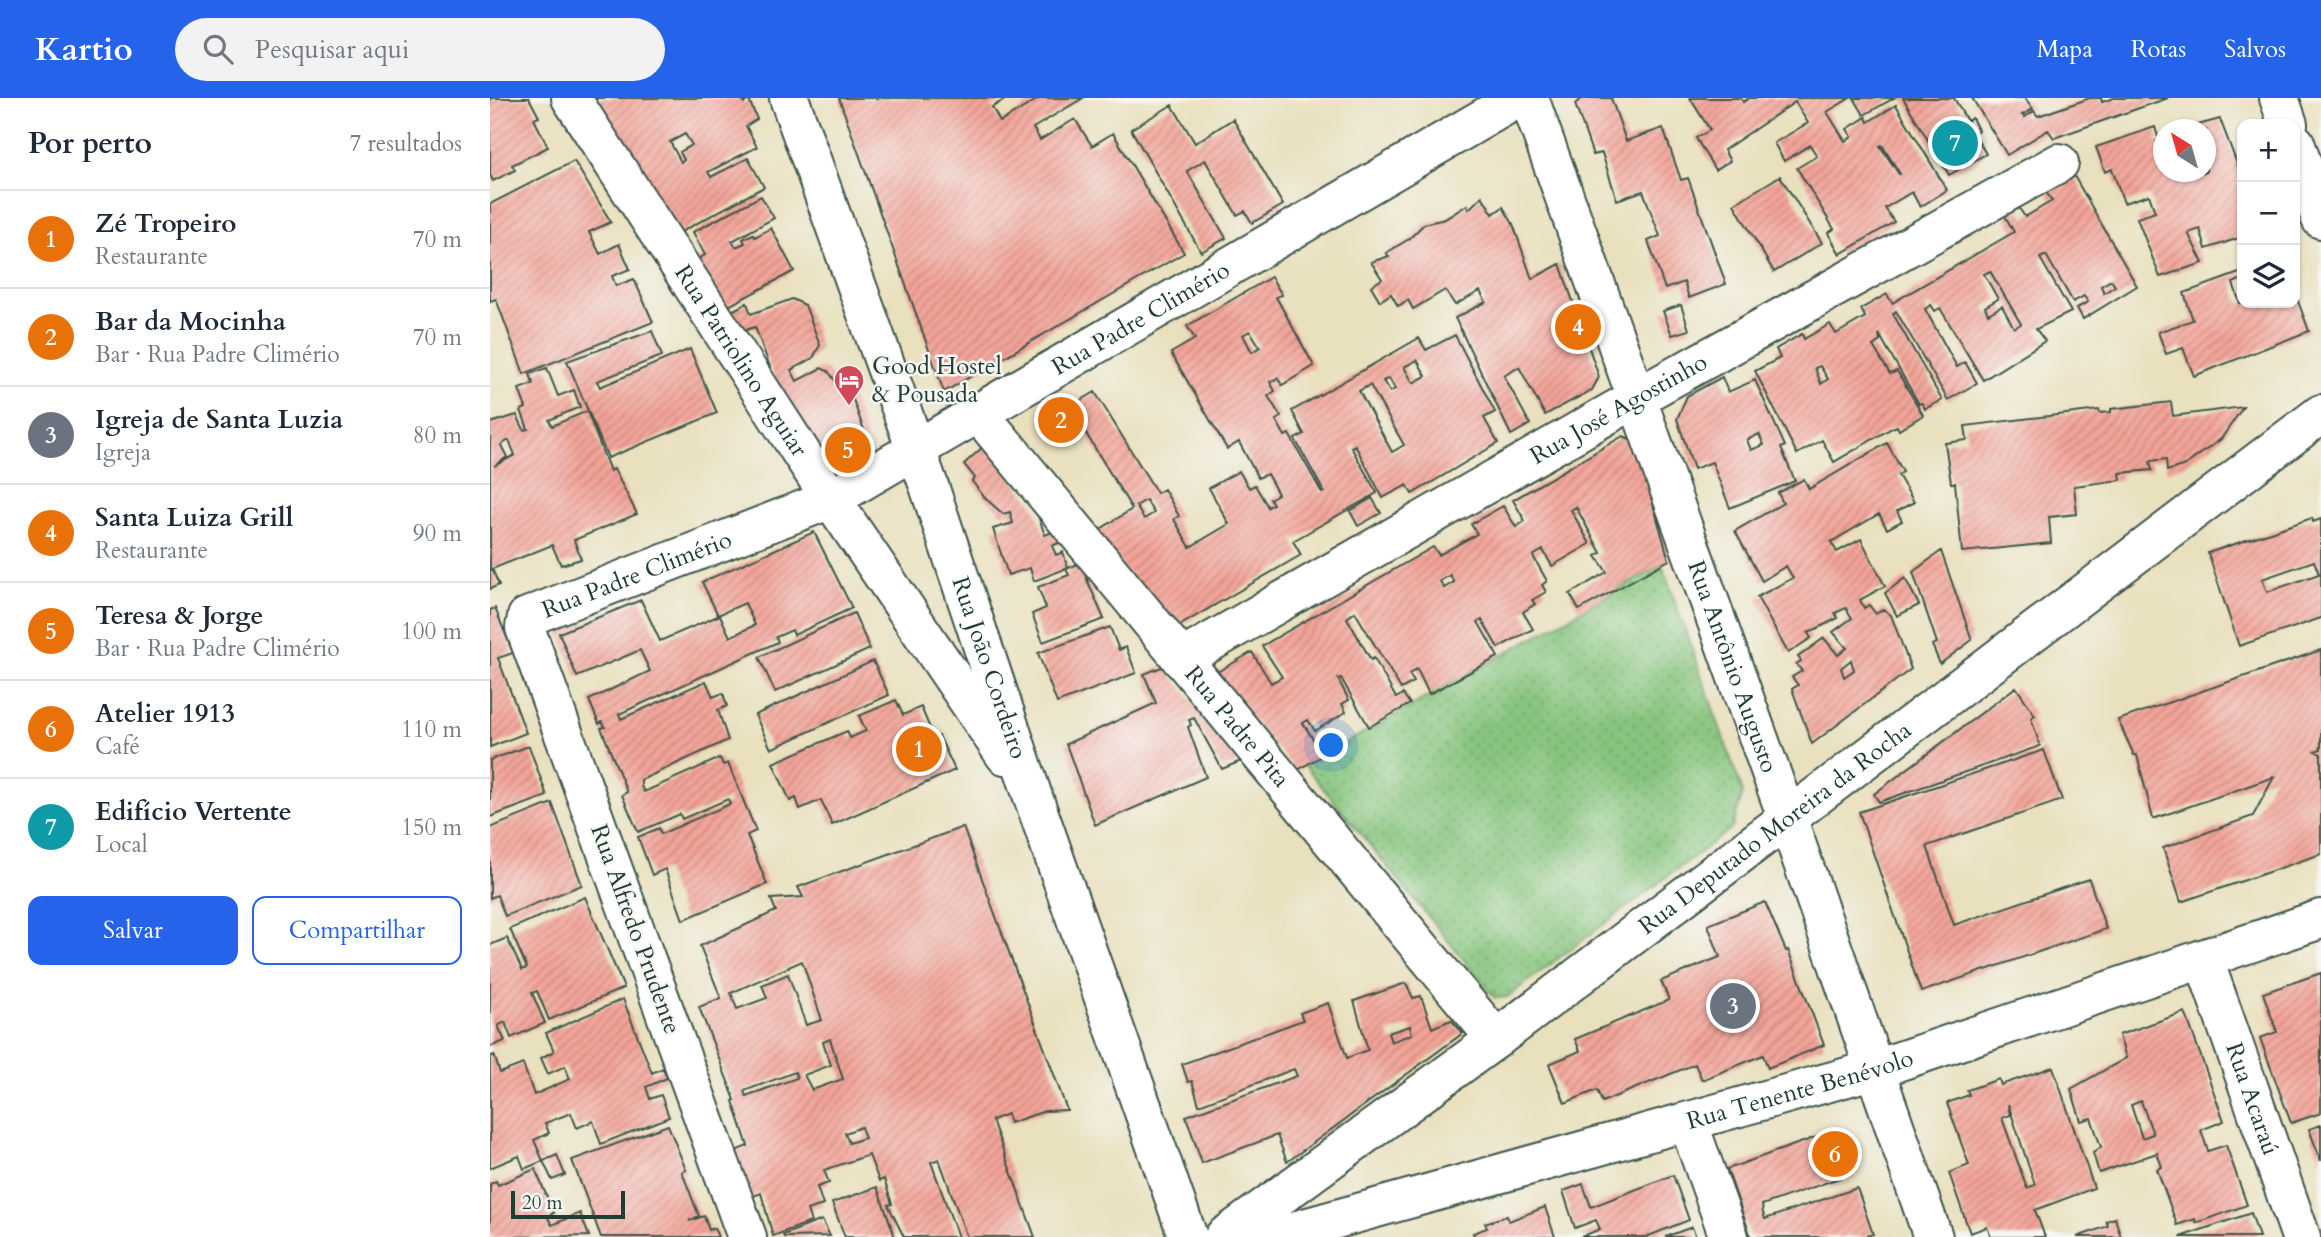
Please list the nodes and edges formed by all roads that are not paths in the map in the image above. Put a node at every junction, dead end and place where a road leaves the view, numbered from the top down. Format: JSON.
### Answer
{"nodes":[{"id":1,"x":571,"y":98,"type":"edge"},
{"id":2,"x":789,"y":98,"type":"edge"},
{"id":3,"x":1518,"y":98,"type":"edge"},
{"id":4,"x":1529,"y":98,"type":"edge"},
{"id":5,"x":2279,"y":98,"type":"edge"},
{"id":6,"x":2286,"y":119,"type":"edge"},
{"id":7,"x":2300,"y":158,"type":"edge"},
{"id":8,"x":2059,"y":163,"type":"dead end"},
{"id":9,"x":2321,"y":219,"type":"edge"},
{"id":10,"x":1638,"y":397,"type":"junction"},
{"id":11,"x":2321,"y":414,"type":"edge"},
{"id":12,"x":980,"y":415,"type":"junction"},
{"id":13,"x":916,"y":450,"type":"junction"},
{"id":14,"x":831,"y":499,"type":"junction"},
{"id":15,"x":525,"y":621,"type":"joint"},
{"id":16,"x":1181,"y":659,"type":"junction"},
{"id":17,"x":1032,"y":794,"type":"junction"},
{"id":18,"x":1788,"y":820,"type":"junction"},
{"id":19,"x":2321,"y":919,"type":"edge"},
{"id":20,"x":2204,"y":960,"type":"junction"},
{"id":21,"x":1496,"y":1039,"type":"junction"},
{"id":22,"x":1876,"y":1069,"type":"junction"},
{"id":23,"x":1688,"y":1122,"type":"junction"},
{"id":24,"x":747,"y":1237,"type":"edge"},
{"id":25,"x":1188,"y":1237,"type":"edge"},
{"id":26,"x":1224,"y":1237,"type":"edge"},
{"id":27,"x":1272,"y":1237,"type":"edge"},
{"id":28,"x":1729,"y":1237,"type":"edge"},
{"id":29,"x":1933,"y":1237,"type":"edge"},
{"id":30,"x":2301,"y":1237,"type":"edge"}],
"edges":[{"from":1,"to":14,"type":"street","name":"Rua Patriolino Aguiar"},
{"from":2,"to":13,"type":"street","name":"Rua João Cordeiro"},
{"from":3,"to":12,"type":"street","name":"Rua Padre Climério"},
{"from":4,"to":10,"type":"street","name":"Rua Antônio Augusto"},
{"from":5,"to":6,"type":"street"},
{"from":7,"to":9,"type":"street"},
{"from":8,"to":10,"type":"street","name":"Rua José Agostinho"},
{"from":10,"to":16,"type":"street","name":"Rua José Agostinho"},
{"from":10,"to":18,"type":"street","name":"Rua Antônio Augusto"},
{"from":11,"to":18,"type":"street","name":"Rua Deputado Moreira da Rocha"},
{"from":12,"to":13,"type":"street","name":"Rua Padre Climério"},
{"from":12,"to":16,"type":"street","name":"Rua Padre Pita"},
{"from":13,"to":14,"type":"street","name":"Rua Padre Climério"},
{"from":13,"to":17,"type":"street","name":"Rua João Cordeiro"},
{"from":14,"to":15,"type":"street","name":"Rua Padre Climério"},
{"from":14,"to":17,"type":"street","name":"Rua Patriolino Aguiar"},
{"from":15,"to":24,"type":"street","name":"Rua Alfredo Prudente"},
{"from":16,"to":21,"type":"street","name":"Rua Padre Pita"},
{"from":17,"to":25,"type":"street","name":"Rua João Cordeiro"},
{"from":18,"to":21,"type":"street","name":"Rua Deputado Moreira da Rocha"},
{"from":18,"to":22,"type":"street","name":"Rua Antônio Augusto"},
{"from":19,"to":20,"type":"street","name":"Rua Tenente Benévolo"},
{"from":20,"to":22,"type":"street","name":"Rua Tenente Benévolo"},
{"from":20,"to":30,"type":"street","name":"Rua Acaraú"},
{"from":21,"to":26,"type":"street","name":"Rua Deputado Moreira da Rocha"},
{"from":22,"to":23,"type":"street","name":"Rua Tenente Benévolo"},
{"from":22,"to":29,"type":"street","name":"Rua Antônio Augusto"},
{"from":23,"to":27,"type":"street","name":"Rua Tenente Benévolo"},
{"from":23,"to":28,"type":"street"}]}
